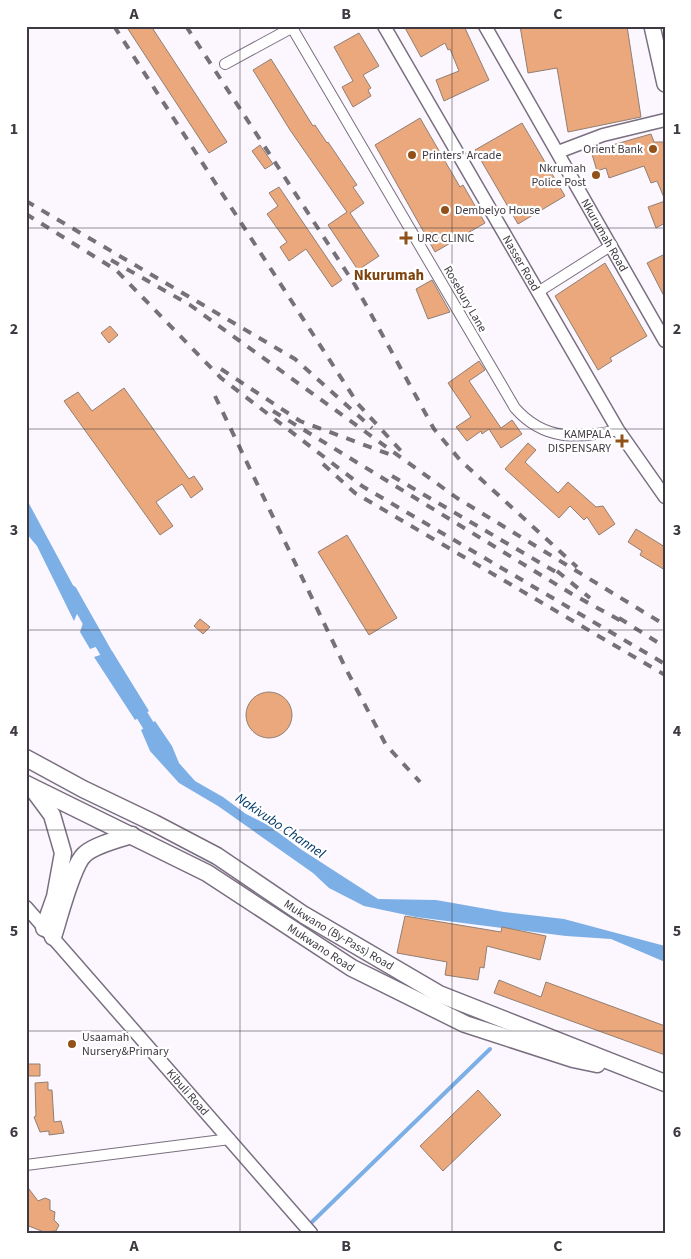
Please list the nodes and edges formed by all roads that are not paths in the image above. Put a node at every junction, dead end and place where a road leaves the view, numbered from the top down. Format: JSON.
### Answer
{"nodes":[{"id":1,"x":384,"y":26,"type":"edge"},
{"id":2,"x":485,"y":26,"type":"edge"},
{"id":3,"x":652,"y":26,"type":"edge"},
{"id":4,"x":293,"y":27,"type":"edge"},
{"id":5,"x":225,"y":64,"type":"dead end"},
{"id":6,"x":665,"y":84,"type":"edge"},
{"id":7,"x":665,"y":120,"type":"edge"},
{"id":8,"x":558,"y":152,"type":"junction"},
{"id":9,"x":612,"y":245,"type":"junction"},
{"id":10,"x":538,"y":292,"type":"junction"},
{"id":11,"x":665,"y":341,"type":"edge"},
{"id":12,"x":618,"y":430,"type":"junction"},
{"id":13,"x":665,"y":497,"type":"edge"},
{"id":14,"x":26,"y":758,"type":"edge"},
{"id":15,"x":28,"y":785,"type":"edge"},
{"id":16,"x":132,"y":835,"type":"junction"},
{"id":17,"x":26,"y":907,"type":"edge"},
{"id":18,"x":48,"y":933,"type":"junction"},
{"id":19,"x":633,"y":1070,"type":"junction"},
{"id":20,"x":665,"y":1082,"type":"edge"},
{"id":21,"x":230,"y":1139,"type":"junction"},
{"id":22,"x":26,"y":1165,"type":"edge"},
{"id":23,"x":311,"y":1233,"type":"edge"}],
"edges":[{"from":1,"to":10,"type":"street","name":"Nasser Road"},
{"from":2,"to":8,"type":"street","name":"Nkurumah Road"},
{"from":3,"to":6,"type":"main road"},
{"from":4,"to":5,"type":"street"},
{"from":4,"to":12,"type":"street","name":"Rosebury Lane"},
{"from":7,"to":8,"type":"street"},
{"from":8,"to":9,"type":"street","name":"Nkurumah Road"},
{"from":9,"to":10,"type":"street"},
{"from":9,"to":11,"type":"street","name":"Nkurumah Road"},
{"from":10,"to":12,"type":"street","name":"Nasser Road"},
{"from":12,"to":13,"type":"street","name":"Nasser Road"},
{"from":14,"to":19,"type":"highway","name":"Mukwano (By-Pass) Road"},
{"from":15,"to":16,"type":"highway","name":"Mukwano Road"},
{"from":15,"to":18,"type":"highway"},
{"from":16,"to":18,"type":"highway"},
{"from":16,"to":19,"type":"highway","name":"Mukwano Road"},
{"from":17,"to":18,"type":"street","name":"Kibuli Road"},
{"from":18,"to":21,"type":"street","name":"Kibuli Road"},
{"from":19,"to":20,"type":"highway","name":"Mukwano (By-Pass) Road"},
{"from":21,"to":22,"type":"street"},
{"from":21,"to":23,"type":"street","name":"Kibuli Road"}]}
